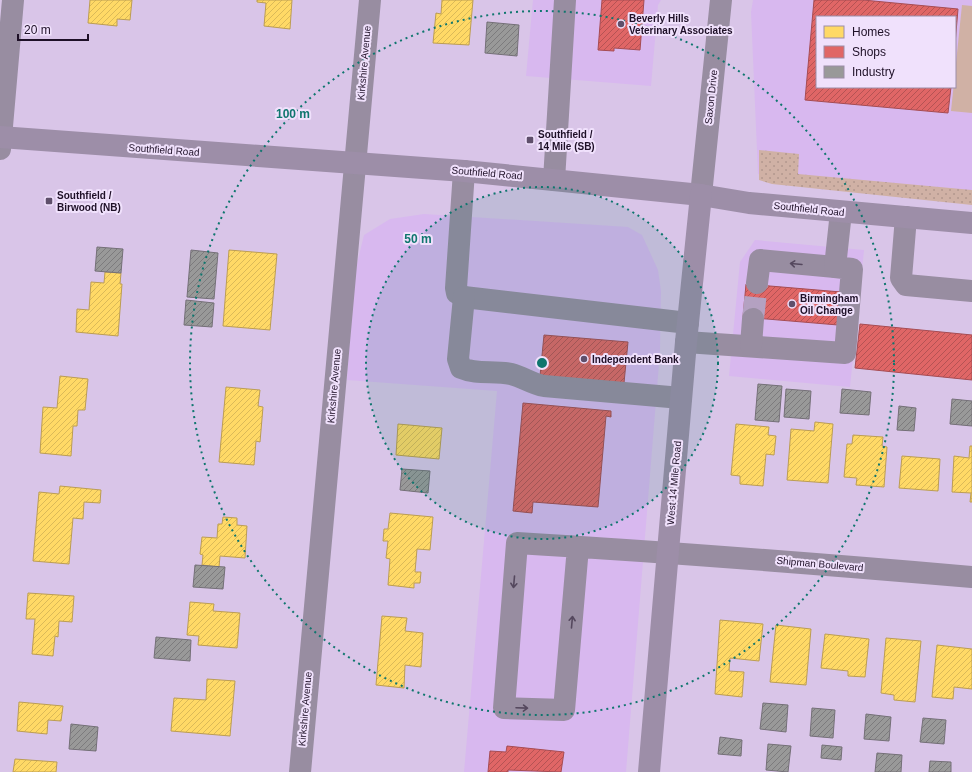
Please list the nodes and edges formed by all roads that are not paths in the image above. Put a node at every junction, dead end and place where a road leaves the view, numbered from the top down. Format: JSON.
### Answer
{"nodes":[{"id":1,"x":13,"y":0,"type":"edge"},
{"id":2,"x":370,"y":0,"type":"edge"},
{"id":3,"x":565,"y":0,"type":"edge"},
{"id":4,"x":720,"y":0,"type":"edge"},
{"id":5,"x":0,"y":141,"type":"edge"},
{"id":6,"x":355,"y":162,"type":"junction"},
{"id":7,"x":464,"y":171,"type":"junction"},
{"id":8,"x":554,"y":180,"type":"junction"},
{"id":9,"x":700,"y":195,"type":"junction"},
{"id":10,"x":841,"y":212,"type":"junction"},
{"id":11,"x":906,"y":217,"type":"junction"},
{"id":12,"x":972,"y":223,"type":"edge"},
{"id":13,"x":835,"y":267,"type":"junction"},
{"id":14,"x":757,"y":283,"type":"tunnel mouth"},
{"id":15,"x":972,"y":291,"type":"edge"},
{"id":16,"x":464,"y":297,"type":"junction"},
{"id":17,"x":753,"y":319,"type":"tunnel mouth"},
{"id":18,"x":687,"y":332,"type":"junction"},
{"id":19,"x":751,"y":345,"type":"junction"},
{"id":20,"x":681,"y":398,"type":"junction"},
{"id":21,"x":578,"y":547,"type":"junction"},
{"id":22,"x":668,"y":552,"type":"junction"},
{"id":23,"x":972,"y":577,"type":"edge"},
{"id":24,"x":300,"y":772,"type":"edge"},
{"id":25,"x":649,"y":772,"type":"edge"}],
"edges":[{"from":1,"to":5,"type":"street"},
{"from":2,"to":6,"type":"street","name":"Kirkshire Avenue"},
{"from":3,"to":8,"type":"street"},
{"from":4,"to":9,"type":"street","name":"Saxon Drive"},
{"from":5,"to":6,"type":"main road","name":"Southfield Road"},
{"from":6,"to":7,"type":"main road","name":"Southfield Road"},
{"from":6,"to":24,"type":"street","name":"Kirkshire Avenue"},
{"from":7,"to":8,"type":"main road","name":"Southfield Road"},
{"from":7,"to":16,"type":"street"},
{"from":8,"to":9,"type":"main road","name":"Southfield Road"},
{"from":9,"to":10,"type":"main road","name":"Southfield Road"},
{"from":9,"to":18,"type":"main road","name":"West 14 Mile Road"},
{"from":10,"to":11,"type":"main road","name":"Southfield Road"},
{"from":10,"to":13,"type":"street"},
{"from":11,"to":12,"type":"main road","name":"Southfield Road"},
{"from":11,"to":15,"type":"street"},
{"from":13,"to":14,"type":"street","one_way":true},
{"from":13,"to":19,"type":"street"},
{"from":16,"to":18,"type":"street"},
{"from":16,"to":20,"type":"street"},
{"from":17,"to":19,"type":"street"},
{"from":18,"to":19,"type":"street"},
{"from":18,"to":20,"type":"main road","name":"West 14 Mile Road"},
{"from":20,"to":22,"type":"main road","name":"West 14 Mile Road"},
{"from":21,"to":21,"type":"street","name":"Shipman Boulevard","one_way":true},
{"from":21,"to":22,"type":"street","name":"Shipman Boulevard"},
{"from":22,"to":23,"type":"street","name":"Shipman Boulevard"},
{"from":22,"to":25,"type":"main road","name":"West 14 Mile Road"}]}
